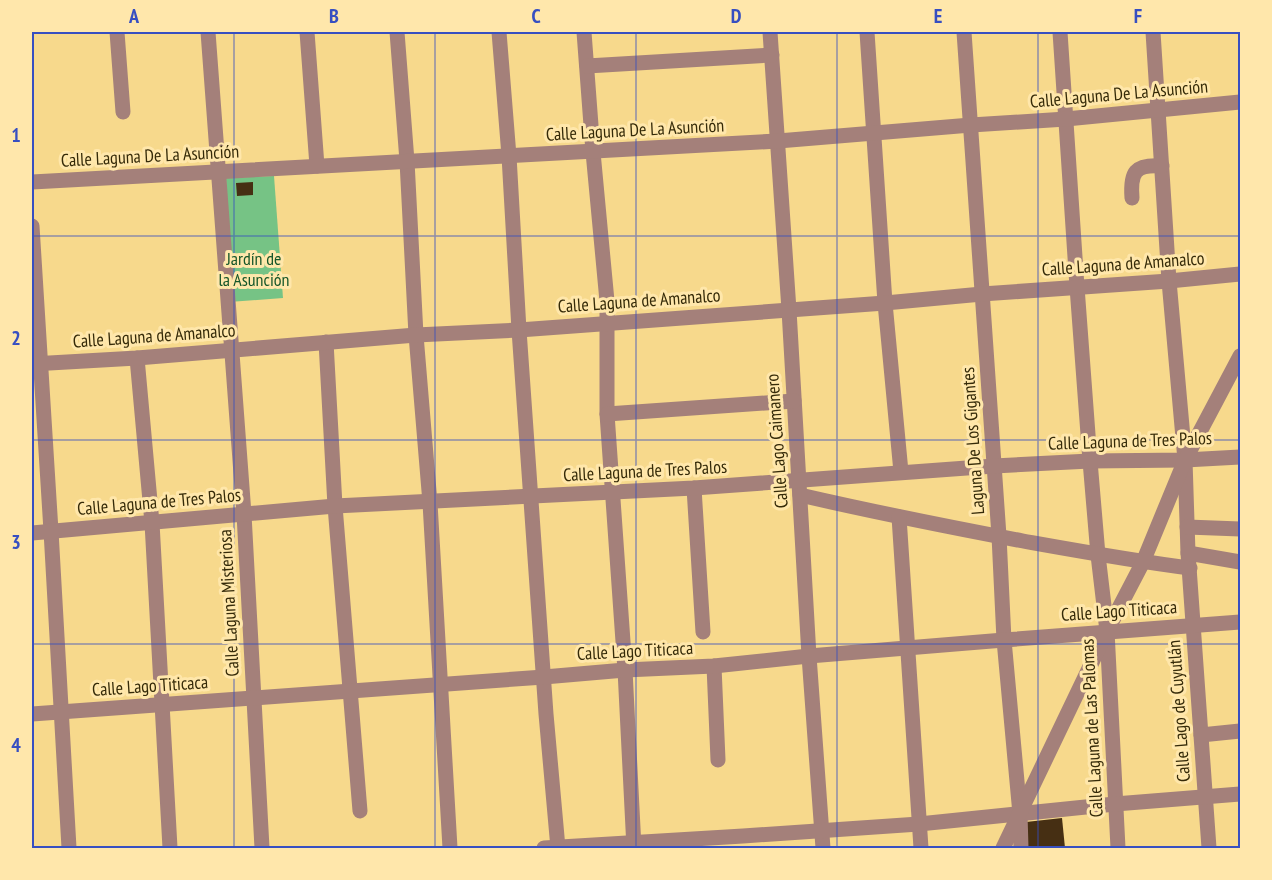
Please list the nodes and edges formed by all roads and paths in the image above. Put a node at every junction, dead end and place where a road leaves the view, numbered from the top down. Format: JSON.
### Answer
{"nodes":[{"id":1,"x":117,"y":32,"type":"edge"},
{"id":2,"x":208,"y":32,"type":"edge"},
{"id":3,"x":307,"y":32,"type":"edge"},
{"id":4,"x":397,"y":32,"type":"edge"},
{"id":5,"x":499,"y":32,"type":"edge"},
{"id":6,"x":584,"y":32,"type":"edge"},
{"id":7,"x":770,"y":32,"type":"edge"},
{"id":8,"x":867,"y":32,"type":"edge"},
{"id":9,"x":964,"y":32,"type":"edge"},
{"id":10,"x":1060,"y":32,"type":"edge"},
{"id":11,"x":1153,"y":32,"type":"edge"},
{"id":12,"x":772,"y":55,"type":"junction"},
{"id":13,"x":587,"y":66,"type":"junction"},
{"id":14,"x":1240,"y":102,"type":"edge"},
{"id":15,"x":1158,"y":111,"type":"junction"},
{"id":16,"x":123,"y":112,"type":"dead end"},
{"id":17,"x":1066,"y":119,"type":"junction"},
{"id":18,"x":971,"y":125,"type":"junction"},
{"id":19,"x":874,"y":134,"type":"junction"},
{"id":20,"x":778,"y":141,"type":"junction"},
{"id":21,"x":593,"y":152,"type":"junction"},
{"id":22,"x":509,"y":156,"type":"junction"},
{"id":23,"x":407,"y":162,"type":"junction"},
{"id":24,"x":317,"y":166,"type":"junction"},
{"id":25,"x":1162,"y":166,"type":"junction"},
{"id":26,"x":219,"y":171,"type":"junction"},
{"id":27,"x":32,"y":182,"type":"edge"},
{"id":28,"x":1132,"y":198,"type":"dead end"},
{"id":29,"x":32,"y":226,"type":"edge"},
{"id":30,"x":32,"y":231,"type":"edge"},
{"id":31,"x":1240,"y":274,"type":"edge"},
{"id":32,"x":1169,"y":281,"type":"junction"},
{"id":33,"x":1077,"y":287,"type":"junction"},
{"id":34,"x":982,"y":294,"type":"junction"},
{"id":35,"x":885,"y":303,"type":"junction"},
{"id":36,"x":789,"y":310,"type":"junction"},
{"id":37,"x":606,"y":323,"type":"junction"},
{"id":38,"x":519,"y":330,"type":"junction"},
{"id":39,"x":416,"y":335,"type":"junction"},
{"id":40,"x":326,"y":342,"type":"junction"},
{"id":41,"x":233,"y":349,"type":"junction"},
{"id":42,"x":1240,"y":356,"type":"edge"},
{"id":43,"x":137,"y":358,"type":"junction"},
{"id":44,"x":36,"y":364,"type":"edge"},
{"id":45,"x":794,"y":401,"type":"junction"},
{"id":46,"x":608,"y":414,"type":"junction"},
{"id":47,"x":1240,"y":457,"type":"edge"},
{"id":48,"x":1185,"y":460,"type":"junction"},
{"id":49,"x":1090,"y":461,"type":"junction"},
{"id":50,"x":994,"y":466,"type":"junction"},
{"id":51,"x":901,"y":472,"type":"junction"},
{"id":52,"x":694,"y":488,"type":"junction"},
{"id":53,"x":800,"y":488,"type":"junction"},
{"id":54,"x":612,"y":492,"type":"junction"},
{"id":55,"x":531,"y":496,"type":"junction"},
{"id":56,"x":430,"y":502,"type":"junction"},
{"id":57,"x":335,"y":507,"type":"junction"},
{"id":58,"x":244,"y":514,"type":"junction"},
{"id":59,"x":899,"y":517,"type":"junction"},
{"id":60,"x":152,"y":523,"type":"junction"},
{"id":61,"x":1187,"y":527,"type":"junction"},
{"id":62,"x":1240,"y":529,"type":"edge"},
{"id":63,"x":51,"y":531,"type":"junction"},
{"id":64,"x":32,"y":533,"type":"edge"},
{"id":65,"x":999,"y":536,"type":"junction"},
{"id":66,"x":1098,"y":555,"type":"junction"},
{"id":67,"x":1189,"y":561,"type":"junction"},
{"id":68,"x":1143,"y":562,"type":"junction"},
{"id":69,"x":1240,"y":562,"type":"edge"},
{"id":70,"x":1240,"y":622,"type":"edge"},
{"id":71,"x":1193,"y":625,"type":"junction"},
{"id":72,"x":703,"y":632,"type":"dead end"},
{"id":73,"x":1107,"y":632,"type":"junction"},
{"id":74,"x":1004,"y":639,"type":"junction"},
{"id":75,"x":908,"y":648,"type":"junction"},
{"id":76,"x":809,"y":656,"type":"junction"},
{"id":77,"x":714,"y":666,"type":"junction"},
{"id":78,"x":625,"y":670,"type":"junction"},
{"id":79,"x":544,"y":677,"type":"junction"},
{"id":80,"x":441,"y":684,"type":"junction"},
{"id":81,"x":350,"y":691,"type":"junction"},
{"id":82,"x":254,"y":698,"type":"junction"},
{"id":83,"x":162,"y":704,"type":"junction"},
{"id":84,"x":61,"y":711,"type":"junction"},
{"id":85,"x":32,"y":714,"type":"edge"},
{"id":86,"x":1240,"y":731,"type":"edge"},
{"id":87,"x":1201,"y":735,"type":"junction"},
{"id":88,"x":718,"y":760,"type":"dead end"},
{"id":89,"x":1240,"y":794,"type":"edge"},
{"id":90,"x":1205,"y":797,"type":"junction"},
{"id":91,"x":1115,"y":804,"type":"junction"},
{"id":92,"x":360,"y":811,"type":"dead end"},
{"id":93,"x":1020,"y":813,"type":"junction"},
{"id":94,"x":919,"y":824,"type":"junction"},
{"id":95,"x":822,"y":831,"type":"junction"},
{"id":96,"x":744,"y":842,"type":"edge"},
{"id":97,"x":634,"y":846,"type":"edge"},
{"id":98,"x":551,"y":848,"type":"edge"},
{"id":99,"x":69,"y":849,"type":"edge"},
{"id":100,"x":170,"y":849,"type":"edge"},
{"id":101,"x":262,"y":849,"type":"edge"},
{"id":102,"x":450,"y":849,"type":"edge"},
{"id":103,"x":823,"y":849,"type":"edge"},
{"id":104,"x":921,"y":849,"type":"edge"},
{"id":105,"x":1003,"y":849,"type":"edge"},
{"id":106,"x":1021,"y":849,"type":"edge"},
{"id":107,"x":1118,"y":849,"type":"edge"},
{"id":108,"x":1209,"y":849,"type":"edge"}],
"edges":[{"from":1,"to":16,"type":"street"},
{"from":2,"to":26,"type":"street","name":"Calle Laguna Misteriosa"},
{"from":3,"to":24,"type":"street"},
{"from":4,"to":23,"type":"street"},
{"from":5,"to":22,"type":"street"},
{"from":6,"to":13,"type":"street"},
{"from":7,"to":12,"type":"street","name":"Calle Lago Caimanero"},
{"from":8,"to":19,"type":"street"},
{"from":9,"to":18,"type":"street","name":"Laguna De Los Gigantes"},
{"from":10,"to":17,"type":"street","name":"Calle Laguna de Las Palomas"},
{"from":11,"to":15,"type":"street","name":"Calle Lago de Cuyutlán"},
{"from":12,"to":13,"type":"street"},
{"from":12,"to":20,"type":"street","name":"Calle Lago Caimanero"},
{"from":13,"to":21,"type":"street"},
{"from":14,"to":15,"type":"street","name":"Calle Laguna De La Asunción"},
{"from":15,"to":17,"type":"street","name":"Calle Laguna De La Asunción"},
{"from":15,"to":25,"type":"street","name":"Calle Lago de Cuyutlán"},
{"from":17,"to":18,"type":"street","name":"Calle Laguna De La Asunción"},
{"from":17,"to":33,"type":"street","name":"Calle Laguna de Las Palomas"},
{"from":18,"to":19,"type":"street","name":"Calle Laguna De La Asunción"},
{"from":18,"to":34,"type":"street","name":"Laguna De Los Gigantes"},
{"from":19,"to":20,"type":"street","name":"Calle Laguna De La Asunción"},
{"from":19,"to":35,"type":"street"},
{"from":20,"to":21,"type":"street","name":"Calle Laguna De La Asunción"},
{"from":20,"to":36,"type":"street","name":"Calle Lago Caimanero"},
{"from":21,"to":22,"type":"street","name":"Calle Laguna De La Asunción"},
{"from":21,"to":37,"type":"street"},
{"from":22,"to":23,"type":"street","name":"Calle Laguna De La Asunción"},
{"from":22,"to":38,"type":"street"},
{"from":23,"to":24,"type":"street","name":"Calle Laguna De La Asunción"},
{"from":23,"to":39,"type":"street"},
{"from":24,"to":26,"type":"street","name":"Calle Laguna De La Asunción"},
{"from":25,"to":28,"type":"street"},
{"from":25,"to":32,"type":"street","name":"Calle Lago de Cuyutlán"},
{"from":26,"to":27,"type":"street","name":"Calle Laguna De La Asunción"},
{"from":26,"to":41,"type":"street","name":"Calle Laguna Misteriosa"},
{"from":29,"to":30,"type":"street"},
{"from":30,"to":44,"type":"street"},
{"from":31,"to":32,"type":"street","name":"Calle Laguna de Amanalco"},
{"from":32,"to":33,"type":"street","name":"Calle Laguna de Amanalco"},
{"from":32,"to":48,"type":"street","name":"Calle Lago de Cuyutlán"},
{"from":33,"to":34,"type":"street","name":"Calle Laguna de Amanalco"},
{"from":33,"to":49,"type":"street","name":"Calle Laguna de Las Palomas"},
{"from":34,"to":35,"type":"street","name":"Calle Laguna de Amanalco"},
{"from":34,"to":50,"type":"street","name":"Laguna De Los Gigantes"},
{"from":35,"to":36,"type":"street","name":"Calle Laguna de Amanalco"},
{"from":35,"to":51,"type":"street"},
{"from":36,"to":37,"type":"street","name":"Calle Laguna de Amanalco"},
{"from":36,"to":45,"type":"street","name":"Calle Lago Caimanero"},
{"from":37,"to":38,"type":"street","name":"Calle Laguna de Amanalco"},
{"from":37,"to":46,"type":"street"},
{"from":38,"to":39,"type":"street","name":"Calle Laguna de Amanalco"},
{"from":38,"to":55,"type":"street"},
{"from":39,"to":40,"type":"street","name":"Calle Laguna de Amanalco"},
{"from":39,"to":56,"type":"street"},
{"from":40,"to":41,"type":"street","name":"Calle Laguna de Amanalco"},
{"from":40,"to":57,"type":"street"},
{"from":41,"to":43,"type":"street","name":"Calle Laguna de Amanalco"},
{"from":41,"to":58,"type":"street","name":"Calle Laguna Misteriosa"},
{"from":42,"to":48,"type":"street"},
{"from":43,"to":44,"type":"street","name":"Calle Laguna de Amanalco"},
{"from":43,"to":60,"type":"street"},
{"from":44,"to":63,"type":"street"},
{"from":45,"to":46,"type":"street"},
{"from":45,"to":53,"type":"street","name":"Calle Lago Caimanero"},
{"from":46,"to":54,"type":"street"},
{"from":47,"to":48,"type":"street","name":"Calle Laguna de Tres Palos"},
{"from":48,"to":49,"type":"street","name":"Calle Laguna de Tres Palos"},
{"from":48,"to":61,"type":"street","name":"Calle Lago de Cuyutlán"},
{"from":48,"to":68,"type":"street"},
{"from":49,"to":50,"type":"street","name":"Calle Laguna de Tres Palos"},
{"from":49,"to":66,"type":"street","name":"Calle Laguna de Las Palomas"},
{"from":50,"to":51,"type":"street","name":"Calle Laguna de Tres Palos"},
{"from":50,"to":65,"type":"street","name":"Laguna De Los Gigantes"},
{"from":51,"to":53,"type":"street","name":"Calle Laguna de Tres Palos"},
{"from":52,"to":53,"type":"street","name":"Calle Laguna de Tres Palos"},
{"from":52,"to":54,"type":"street","name":"Calle Laguna de Tres Palos"},
{"from":52,"to":72,"type":"street"},
{"from":53,"to":59,"type":"street"},
{"from":53,"to":76,"type":"street","name":"Calle Lago Caimanero"},
{"from":54,"to":55,"type":"street","name":"Calle Laguna de Tres Palos"},
{"from":54,"to":78,"type":"street"},
{"from":55,"to":56,"type":"street","name":"Calle Laguna de Tres Palos"},
{"from":55,"to":79,"type":"street"},
{"from":56,"to":57,"type":"street","name":"Calle Laguna de Tres Palos"},
{"from":56,"to":80,"type":"street"},
{"from":57,"to":58,"type":"street","name":"Calle Laguna de Tres Palos"},
{"from":57,"to":81,"type":"street"},
{"from":58,"to":60,"type":"street","name":"Calle Laguna de Tres Palos"},
{"from":58,"to":82,"type":"street","name":"Calle Laguna Misteriosa"},
{"from":59,"to":65,"type":"street"},
{"from":59,"to":75,"type":"street"},
{"from":60,"to":63,"type":"street","name":"Calle Laguna de Tres Palos"},
{"from":60,"to":83,"type":"street"},
{"from":61,"to":62,"type":"street"},
{"from":61,"to":67,"type":"street","name":"Calle Lago de Cuyutlán"},
{"from":63,"to":64,"type":"street","name":"Calle Laguna de Tres Palos"},
{"from":63,"to":84,"type":"street"},
{"from":65,"to":66,"type":"street"},
{"from":65,"to":74,"type":"street","name":"Laguna De Los Gigantes"},
{"from":66,"to":68,"type":"street"},
{"from":66,"to":73,"type":"street","name":"Calle Laguna de Las Palomas"},
{"from":67,"to":68,"type":"street"},
{"from":67,"to":69,"type":"street"},
{"from":67,"to":71,"type":"street","name":"Calle Lago de Cuyutlán"},
{"from":68,"to":73,"type":"street"},
{"from":70,"to":71,"type":"street","name":"Calle Lago Titicaca"},
{"from":71,"to":73,"type":"street","name":"Calle Lago Titicaca"},
{"from":71,"to":87,"type":"street","name":"Calle Lago de Cuyutlán"},
{"from":73,"to":74,"type":"street","name":"Calle Lago Titicaca"},
{"from":73,"to":91,"type":"street","name":"Calle Laguna de Las Palomas"},
{"from":73,"to":93,"type":"street"},
{"from":74,"to":75,"type":"street","name":"Calle Lago Titicaca"},
{"from":74,"to":93,"type":"street","name":"Laguna De Los Gigantes"},
{"from":75,"to":76,"type":"street","name":"Calle Lago Titicaca"},
{"from":75,"to":94,"type":"street"},
{"from":76,"to":77,"type":"street","name":"Calle Lago Titicaca"},
{"from":76,"to":95,"type":"street","name":"Calle Lago Caimanero"},
{"from":77,"to":78,"type":"street","name":"Calle Lago Titicaca"},
{"from":77,"to":88,"type":"street"},
{"from":78,"to":79,"type":"street","name":"Calle Lago Titicaca"},
{"from":78,"to":97,"type":"street"},
{"from":79,"to":80,"type":"street","name":"Calle Lago Titicaca"},
{"from":79,"to":98,"type":"street"},
{"from":80,"to":81,"type":"street","name":"Calle Lago Titicaca"},
{"from":80,"to":102,"type":"street"},
{"from":81,"to":82,"type":"street","name":"Calle Lago Titicaca"},
{"from":81,"to":92,"type":"street"},
{"from":82,"to":83,"type":"street","name":"Calle Lago Titicaca"},
{"from":82,"to":101,"type":"street","name":"Calle Laguna Misteriosa"},
{"from":83,"to":84,"type":"street","name":"Calle Lago Titicaca"},
{"from":83,"to":100,"type":"street"},
{"from":84,"to":85,"type":"street","name":"Calle Lago Titicaca"},
{"from":84,"to":99,"type":"street"},
{"from":86,"to":87,"type":"street"},
{"from":87,"to":90,"type":"street","name":"Calle Lago de Cuyutlán"},
{"from":89,"to":90,"type":"street"},
{"from":90,"to":91,"type":"street"},
{"from":90,"to":108,"type":"street","name":"Calle Lago de Cuyutlán"},
{"from":91,"to":93,"type":"street"},
{"from":91,"to":107,"type":"street","name":"Calle Laguna de Las Palomas"},
{"from":93,"to":94,"type":"street"},
{"from":93,"to":105,"type":"street"},
{"from":93,"to":106,"type":"street","name":"Laguna De Los Gigantes"},
{"from":94,"to":95,"type":"street"},
{"from":94,"to":104,"type":"street"},
{"from":95,"to":96,"type":"street"},
{"from":95,"to":103,"type":"street","name":"Calle Lago Caimanero"},
{"from":96,"to":97,"type":"street"},
{"from":97,"to":98,"type":"street"}]}
